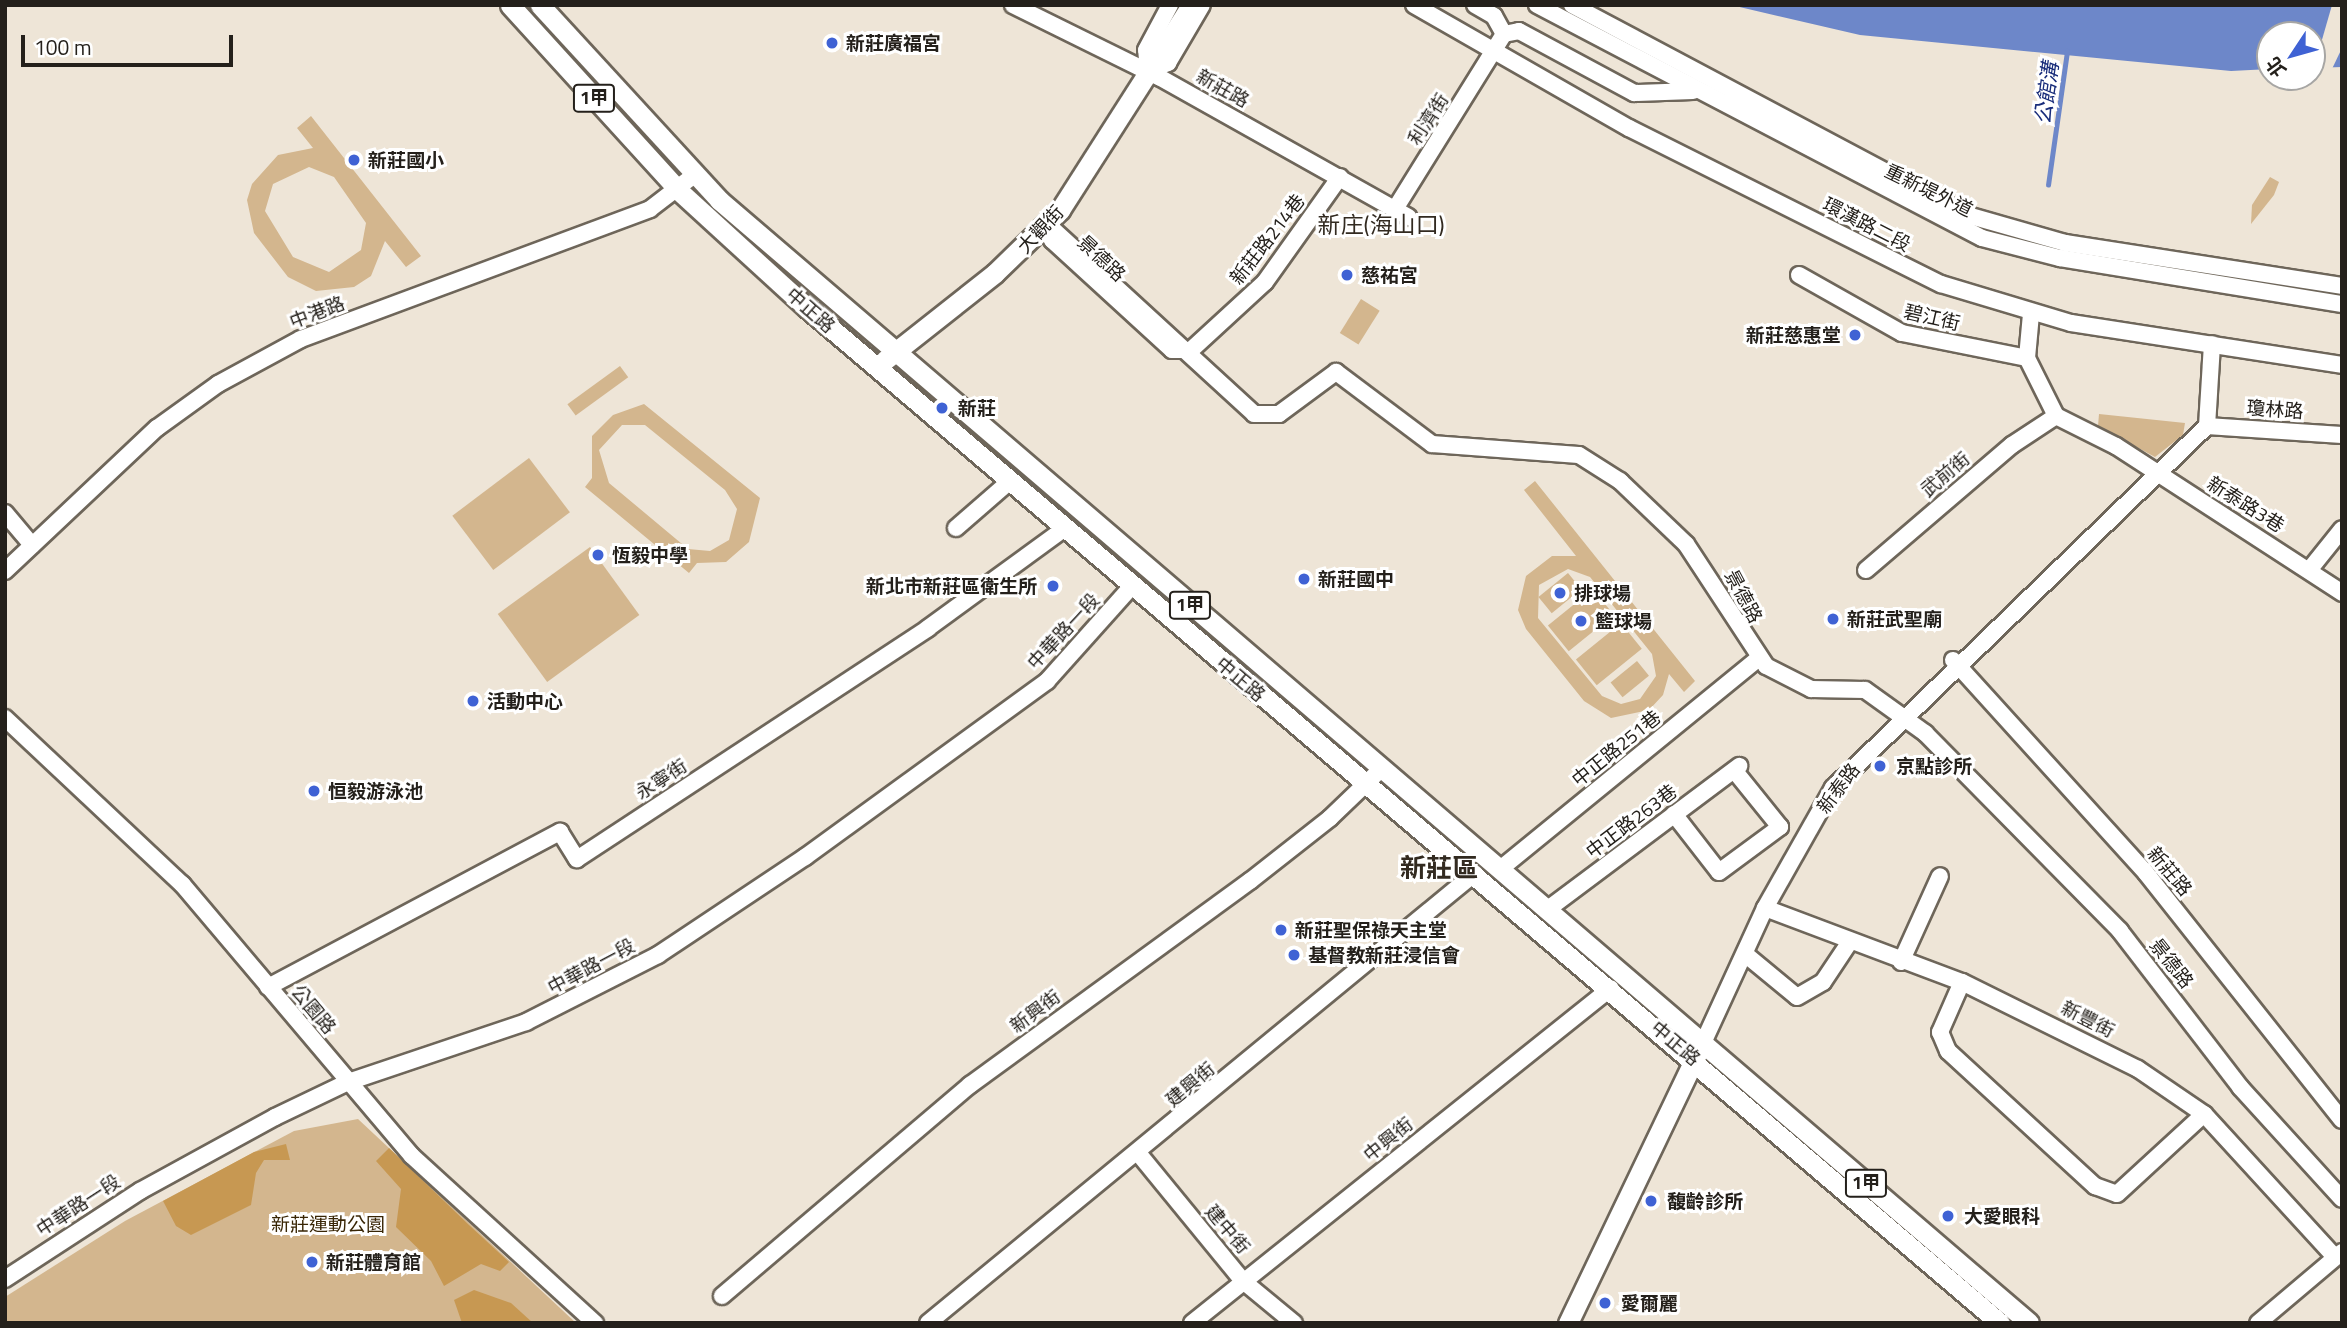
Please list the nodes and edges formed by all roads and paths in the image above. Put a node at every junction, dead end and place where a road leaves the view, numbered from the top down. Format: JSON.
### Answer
{"nodes":[{"id":1,"x":510,"y":5,"type":"edge"},
{"id":2,"x":540,"y":5,"type":"edge"},
{"id":3,"x":1013,"y":5,"type":"edge"},
{"id":4,"x":1170,"y":5,"type":"edge"},
{"id":5,"x":1178,"y":5,"type":"edge"},
{"id":6,"x":1191,"y":5,"type":"edge"},
{"id":7,"x":1202,"y":5,"type":"edge"},
{"id":8,"x":1414,"y":5,"type":"edge"},
{"id":9,"x":1475,"y":5,"type":"edge"},
{"id":10,"x":1537,"y":5,"type":"edge"},
{"id":11,"x":1572,"y":5,"type":"edge"},
{"id":12,"x":1504,"y":34,"type":"junction"},
{"id":13,"x":1160,"y":49,"type":"junction"},
{"id":14,"x":1495,"y":51,"type":"junction"},
{"id":15,"x":1148,"y":71,"type":"junction"},
{"id":16,"x":1693,"y":92,"type":"junction"},
{"id":17,"x":693,"y":176,"type":"junction"},
{"id":18,"x":1340,"y":177,"type":"junction"},
{"id":19,"x":679,"y":191,"type":"junction"},
{"id":20,"x":1401,"y":213,"type":"joint"},
{"id":21,"x":1047,"y":223,"type":"junction"},
{"id":22,"x":1799,"y":275,"type":"dead end"},
{"id":23,"x":2342,"y":286,"type":"edge"},
{"id":24,"x":2342,"y":304,"type":"edge"},
{"id":25,"x":2031,"y":314,"type":"junction"},
{"id":26,"x":2211,"y":344,"type":"junction"},
{"id":27,"x":892,"y":350,"type":"junction"},
{"id":28,"x":1191,"y":350,"type":"junction"},
{"id":29,"x":2027,"y":358,"type":"junction"},
{"id":30,"x":2342,"y":365,"type":"edge"},
{"id":31,"x":878,"y":368,"type":"junction"},
{"id":32,"x":2056,"y":416,"type":"junction"},
{"id":33,"x":2207,"y":426,"type":"junction"},
{"id":34,"x":2342,"y":435,"type":"edge"},
{"id":35,"x":2160,"y":474,"type":"junction"},
{"id":36,"x":1010,"y":481,"type":"junction"},
{"id":37,"x":5,"y":513,"type":"edge"},
{"id":38,"x":957,"y":528,"type":"dead end"},
{"id":39,"x":1065,"y":528,"type":"junction"},
{"id":40,"x":2342,"y":528,"type":"edge"},
{"id":41,"x":32,"y":545,"type":"junction"},
{"id":42,"x":2310,"y":569,"type":"junction"},
{"id":43,"x":1866,"y":570,"type":"dead end"},
{"id":44,"x":5,"y":571,"type":"edge"},
{"id":45,"x":1132,"y":586,"type":"junction"},
{"id":46,"x":2342,"y":593,"type":"edge"},
{"id":47,"x":1759,"y":659,"type":"junction"},
{"id":48,"x":1956,"y":663,"type":"junction"},
{"id":49,"x":5,"y":718,"type":"edge"},
{"id":50,"x":1905,"y":719,"type":"junction"},
{"id":51,"x":1374,"y":777,"type":"junction"},
{"id":52,"x":1674,"y":814,"type":"junction"},
{"id":53,"x":1499,"y":870,"type":"junction"},
{"id":54,"x":1475,"y":873,"type":"junction"},
{"id":55,"x":1940,"y":876,"type":"dead end"},
{"id":56,"x":1765,"y":908,"type":"junction"},
{"id":57,"x":1548,"y":909,"type":"junction"},
{"id":58,"x":1849,"y":943,"type":"junction"},
{"id":59,"x":1745,"y":954,"type":"junction"},
{"id":60,"x":1901,"y":962,"type":"junction"},
{"id":61,"x":1962,"y":982,"type":"junction"},
{"id":62,"x":268,"y":987,"type":"junction"},
{"id":63,"x":1611,"y":988,"type":"junction"},
{"id":64,"x":1699,"y":1051,"type":"junction"},
{"id":65,"x":348,"y":1082,"type":"junction"},
{"id":66,"x":2204,"y":1114,"type":"junction"},
{"id":67,"x":2342,"y":1120,"type":"edge"},
{"id":68,"x":1139,"y":1154,"type":"junction"},
{"id":69,"x":2342,"y":1199,"type":"edge"},
{"id":70,"x":2339,"y":1254,"type":"edge"},
{"id":71,"x":5,"y":1279,"type":"edge"},
{"id":72,"x":1243,"y":1281,"type":"junction"},
{"id":73,"x":722,"y":1296,"type":"dead end"},
{"id":74,"x":2258,"y":1320,"type":"edge"},
{"id":75,"x":595,"y":1323,"type":"edge"},
{"id":76,"x":928,"y":1323,"type":"edge"},
{"id":77,"x":1192,"y":1323,"type":"edge"},
{"id":78,"x":1294,"y":1323,"type":"edge"},
{"id":79,"x":1568,"y":1323,"type":"edge"},
{"id":80,"x":2000,"y":1323,"type":"edge"},
{"id":81,"x":2029,"y":1323,"type":"edge"}],
"edges":[{"from":1,"to":19,"type":"main road","name":"中正路","number":"1甲"},
{"from":2,"to":17,"type":"main road","name":"中正路","number":"1甲"},
{"from":3,"to":15,"type":"street","name":"新莊路"},
{"from":4,"to":15,"type":"street","name":"大觀街"},
{"from":5,"to":13,"type":"main road"},
{"from":6,"to":13,"type":"main road"},
{"from":7,"to":15,"type":"street","name":"大觀街"},
{"from":8,"to":14,"type":"street","name":"環漢路二段"},
{"from":9,"to":12,"type":"street"},
{"from":10,"to":16,"type":"street","name":"重新堤外道"},
{"from":11,"to":23,"type":"street","name":"重新堤外道"},
{"from":12,"to":14,"type":"street","name":"利濟街"},
{"from":12,"to":16,"type":"street"},
{"from":13,"to":15,"type":"main road","name":"大觀街"},
{"from":14,"to":20,"type":"street","name":"利濟街"},
{"from":14,"to":25,"type":"street","name":"環漢路二段"},
{"from":15,"to":18,"type":"street","name":"新莊路"},
{"from":15,"to":21,"type":"main road","name":"大觀街"},
{"from":16,"to":24,"type":"street","name":"重新堤外道"},
{"from":17,"to":19,"type":"street","name":"中港路"},
{"from":17,"to":27,"type":"main road","name":"中正路","number":"1甲"},
{"from":18,"to":20,"type":"street","name":"新莊路"},
{"from":18,"to":28,"type":"street","name":"新莊路214巷"},
{"from":19,"to":31,"type":"main road","name":"中正路","number":"1甲"},
{"from":19,"to":41,"type":"street","name":"中港路"},
{"from":21,"to":27,"type":"main road","name":"大觀街"},
{"from":21,"to":28,"type":"street","name":"景德路"},
{"from":22,"to":29,"type":"street","name":"碧江街"},
{"from":25,"to":26,"type":"street","name":"環漢路二段"},
{"from":25,"to":29,"type":"street"},
{"from":26,"to":30,"type":"street","name":"環漢路二段"},
{"from":26,"to":33,"type":"street"},
{"from":27,"to":31,"type":"main road","name":"大觀街"},
{"from":27,"to":51,"type":"main road","name":"中正路","number":"1甲"},
{"from":28,"to":47,"type":"street","name":"景德路"},
{"from":29,"to":32,"type":"street"},
{"from":31,"to":36,"type":"main road","name":"中正路","number":"1甲"},
{"from":32,"to":35,"type":"street","name":"新泰路3巷"},
{"from":32,"to":43,"type":"street","name":"武前街"},
{"from":33,"to":34,"type":"street","name":"瓊林路"},
{"from":33,"to":35,"type":"street","name":"新泰路"},
{"from":35,"to":42,"type":"street","name":"新泰路3巷"},
{"from":35,"to":48,"type":"street","name":"新泰路"},
{"from":36,"to":38,"type":"street"},
{"from":36,"to":39,"type":"main road","name":"中正路","number":"1甲"},
{"from":37,"to":41,"type":"street"},
{"from":39,"to":45,"type":"main road","name":"中正路","number":"1甲"},
{"from":39,"to":62,"type":"street","name":"永寧街"},
{"from":40,"to":42,"type":"street"},
{"from":41,"to":44,"type":"street","name":"中港路"},
{"from":42,"to":46,"type":"street","name":"新泰路3巷"},
{"from":45,"to":51,"type":"main road","name":"中正路","number":"1甲"},
{"from":45,"to":65,"type":"street","name":"中華路一段"},
{"from":47,"to":50,"type":"street","name":"景德路"},
{"from":47,"to":53,"type":"street","name":"中正路251巷"},
{"from":48,"to":50,"type":"street","name":"新泰路"},
{"from":48,"to":67,"type":"street","name":"新莊路"},
{"from":49,"to":62,"type":"street","name":"公園路"},
{"from":50,"to":56,"type":"street","name":"新泰路"},
{"from":50,"to":69,"type":"street","name":"景德路"},
{"from":51,"to":53,"type":"main road","name":"中正路","number":"1甲"},
{"from":51,"to":54,"type":"main road","name":"中正路","number":"1甲"},
{"from":51,"to":73,"type":"street","name":"新興街"},
{"from":52,"to":52,"type":"street","name":"中正路263巷"},
{"from":52,"to":57,"type":"street","name":"中正路263巷"},
{"from":53,"to":57,"type":"main road","name":"中正路","number":"1甲"},
{"from":54,"to":63,"type":"main road","name":"中正路","number":"1甲"},
{"from":54,"to":68,"type":"street","name":"建興街"},
{"from":55,"to":60,"type":"street"},
{"from":56,"to":58,"type":"street","name":"新豐街"},
{"from":56,"to":59,"type":"street","name":"新泰路"},
{"from":57,"to":64,"type":"main road","name":"中正路","number":"1甲"},
{"from":58,"to":59,"type":"street"},
{"from":58,"to":60,"type":"street","name":"新豐街"},
{"from":59,"to":64,"type":"street","name":"新泰路"},
{"from":60,"to":61,"type":"street","name":"新豐街"},
{"from":61,"to":66,"type":"street","name":"新豐街"},
{"from":61,"to":66,"type":"street"},
{"from":62,"to":65,"type":"street","name":"公園路"},
{"from":63,"to":64,"type":"main road","name":"中正路","number":"1甲"},
{"from":63,"to":72,"type":"street","name":"中興街"},
{"from":64,"to":79,"type":"main road","name":"新泰路"},
{"from":64,"to":80,"type":"main road","name":"中正路","number":"1甲"},
{"from":64,"to":81,"type":"main road","name":"中正路","number":"1甲"},
{"from":65,"to":71,"type":"street","name":"中華路一段"},
{"from":65,"to":75,"type":"street","name":"公園路"},
{"from":66,"to":70,"type":"street","name":"新豐街"},
{"from":68,"to":72,"type":"street","name":"建中街"},
{"from":68,"to":76,"type":"street","name":"建興街"},
{"from":70,"to":74,"type":"street"},
{"from":72,"to":77,"type":"street","name":"中興街"},
{"from":72,"to":78,"type":"street","name":"建中街"}]}
